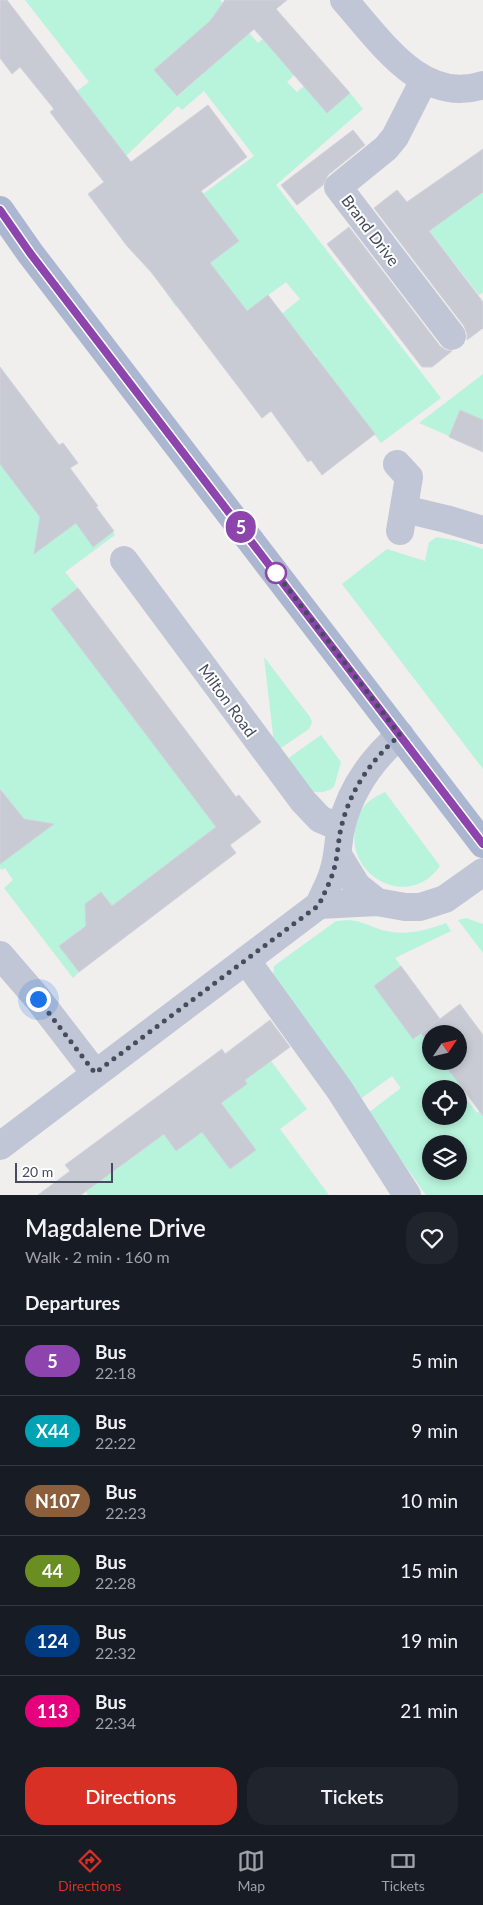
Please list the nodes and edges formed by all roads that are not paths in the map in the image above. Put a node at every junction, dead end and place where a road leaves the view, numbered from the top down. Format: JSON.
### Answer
{"nodes":[{"id":1,"x":344,"y":0,"type":"edge"},
{"id":2,"x":424,"y":80,"type":"junction"},
{"id":3,"x":483,"y":85,"type":"edge"},
{"id":4,"x":0,"y":210,"type":"edge"},
{"id":5,"x":452,"y":336,"type":"dead end"},
{"id":6,"x":397,"y":464,"type":"dead end"},
{"id":7,"x":483,"y":530,"type":"edge"},
{"id":8,"x":124,"y":560,"type":"dead end"},
{"id":9,"x":400,"y":735,"type":"junction"},
{"id":10,"x":341,"y":828,"type":"junction"},
{"id":11,"x":483,"y":844,"type":"edge"},
{"id":12,"x":338,"y":855,"type":"junction"},
{"id":13,"x":483,"y":872,"type":"edge"},
{"id":14,"x":377,"y":902,"type":"junction"},
{"id":15,"x":319,"y":905,"type":"junction"},
{"id":16,"x":0,"y":955,"type":"edge"},
{"id":17,"x":246,"y":960,"type":"junction"},
{"id":18,"x":95,"y":1073,"type":"junction"},
{"id":19,"x":0,"y":1146,"type":"edge"},
{"id":20,"x":407,"y":1195,"type":"edge"}],
"edges":[{"from":1,"to":2,"type":"street"},
{"from":2,"to":3,"type":"street"},
{"from":2,"to":5,"type":"street","name":"Brand Drive"},
{"from":4,"to":9,"type":"main road"},
{"from":6,"to":7,"type":"street"},
{"from":8,"to":10,"type":"street","name":"Milton Road"},
{"from":9,"to":10,"type":"street"},
{"from":9,"to":11,"type":"main road"},
{"from":10,"to":12,"type":"street"},
{"from":12,"to":14,"type":"street"},
{"from":12,"to":15,"type":"street"},
{"from":13,"to":14,"type":"street"},
{"from":14,"to":15,"type":"street"},
{"from":15,"to":17,"type":"street"},
{"from":16,"to":18,"type":"street"},
{"from":17,"to":18,"type":"street"},
{"from":17,"to":20,"type":"street"},
{"from":18,"to":19,"type":"street"}]}
